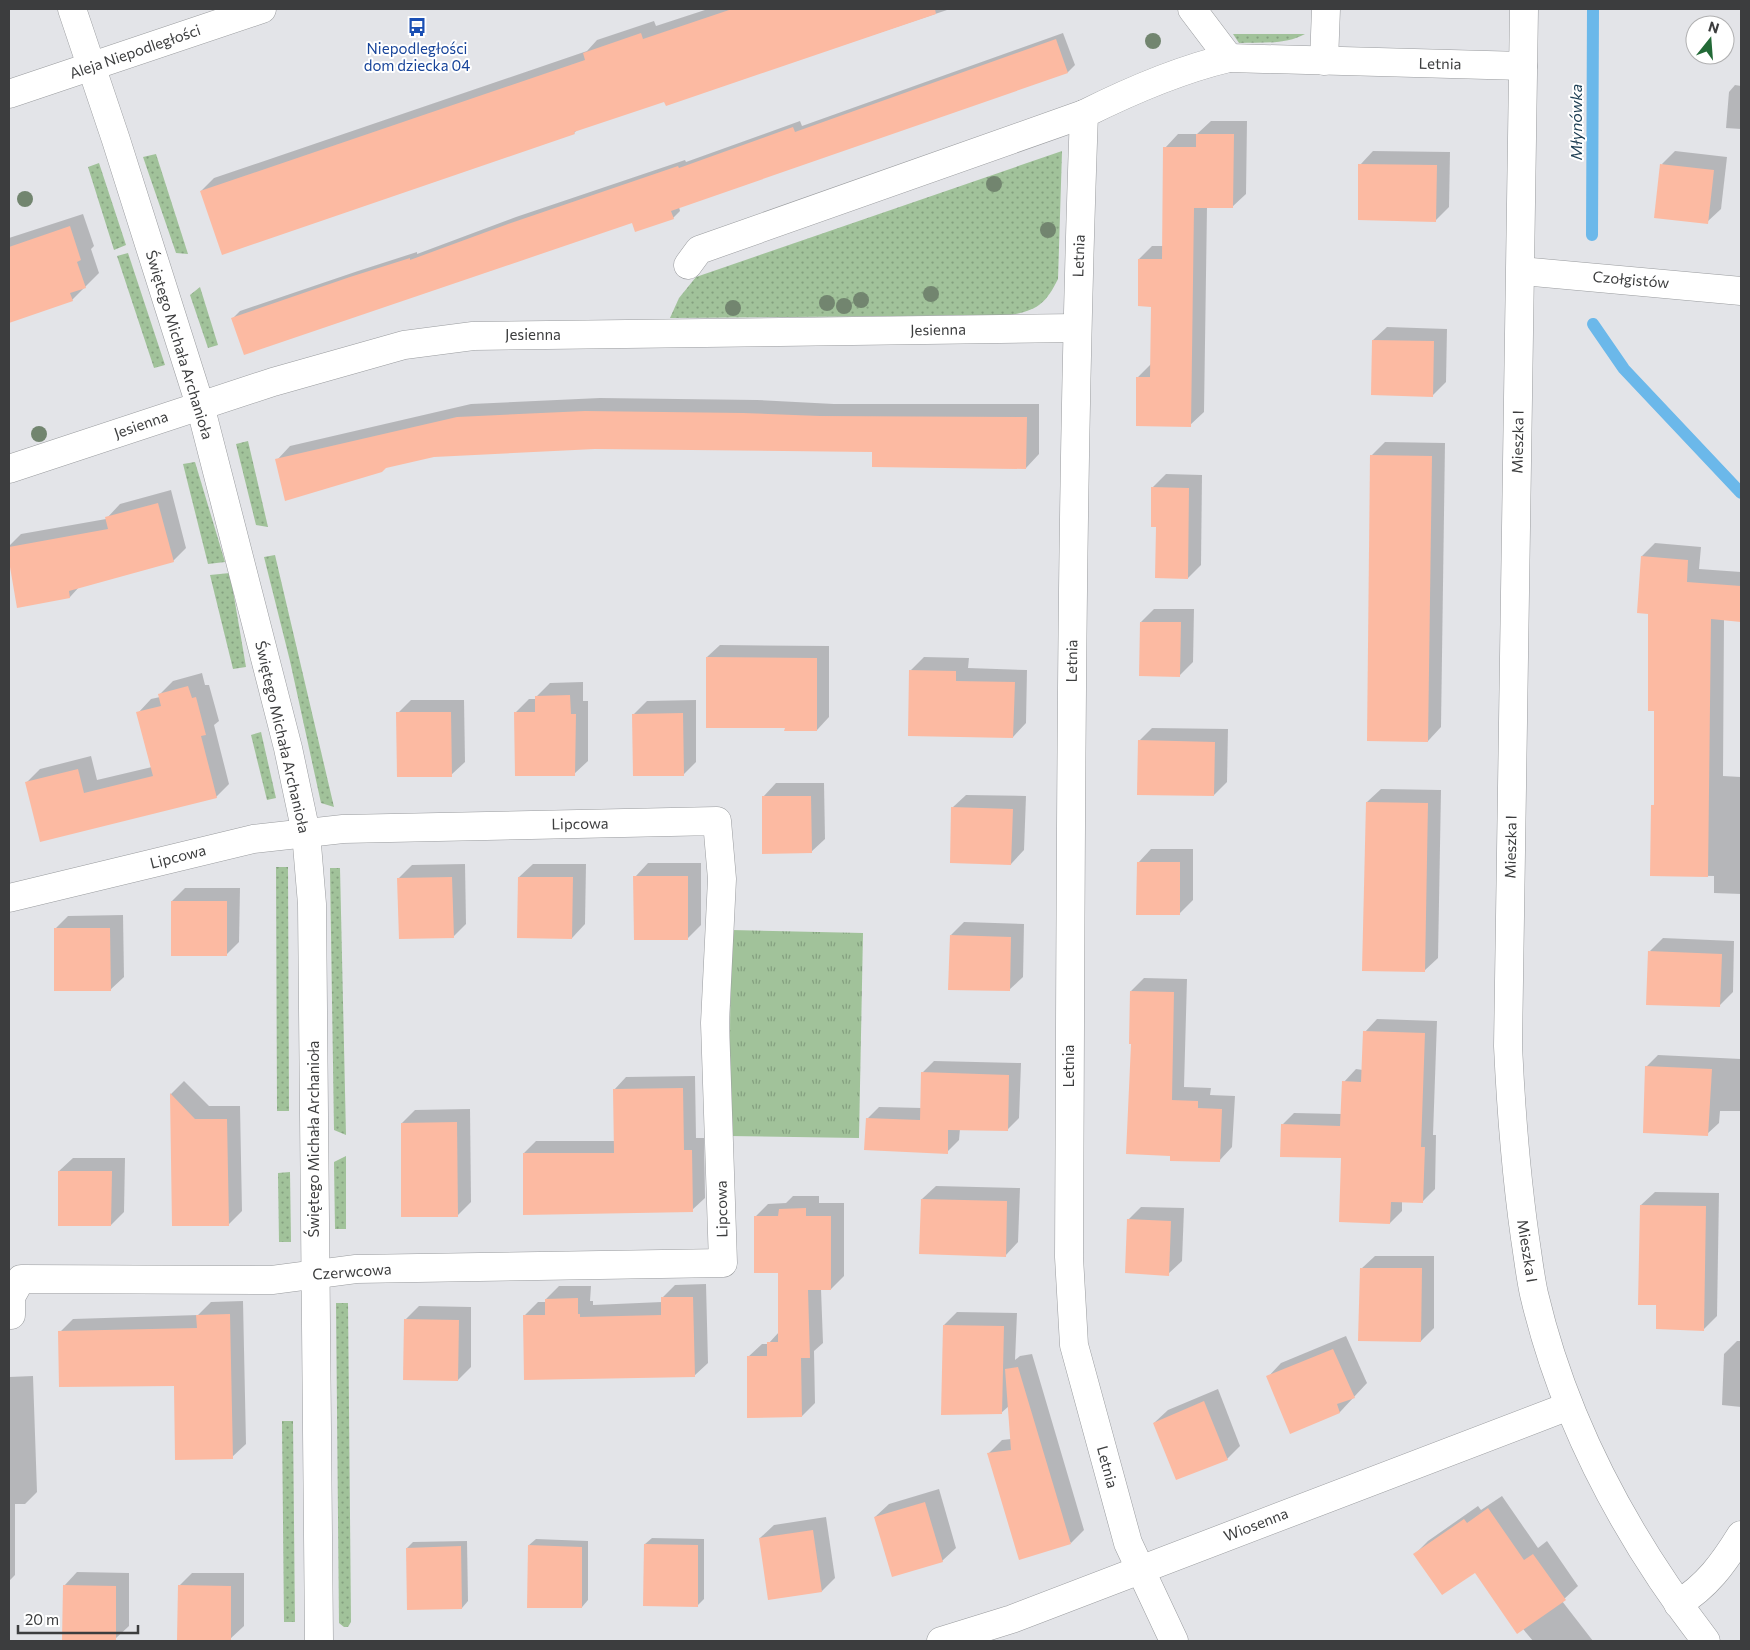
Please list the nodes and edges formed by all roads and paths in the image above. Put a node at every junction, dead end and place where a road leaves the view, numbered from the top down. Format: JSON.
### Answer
{"nodes":[{"id":1,"x":72,"y":9,"type":"edge"},
{"id":2,"x":262,"y":9,"type":"edge"},
{"id":3,"x":1192,"y":9,"type":"edge"},
{"id":4,"x":1326,"y":9,"type":"edge"},
{"id":5,"x":1524,"y":9,"type":"edge"},
{"id":6,"x":1228,"y":58,"type":"junction"},
{"id":7,"x":1324,"y":61,"type":"junction"},
{"id":8,"x":1523,"y":66,"type":"junction"},
{"id":9,"x":90,"y":67,"type":"junction"},
{"id":10,"x":9,"y":94,"type":"edge"},
{"id":11,"x":1084,"y":114,"type":"junction"},
{"id":12,"x":688,"y":266,"type":"dead end"},
{"id":13,"x":1521,"y":271,"type":"junction"},
{"id":14,"x":1741,"y":291,"type":"edge"},
{"id":15,"x":1077,"y":328,"type":"junction"},
{"id":16,"x":200,"y":405,"type":"junction"},
{"id":17,"x":9,"y":469,"type":"edge"},
{"id":18,"x":306,"y":833,"type":"junction"},
{"id":19,"x":9,"y":898,"type":"edge"},
{"id":20,"x":723,"y":1263,"type":"joint"},
{"id":21,"x":315,"y":1274,"type":"junction"},
{"id":22,"x":11,"y":1316,"type":"dead end"},
{"id":23,"x":1569,"y":1406,"type":"junction"},
{"id":24,"x":1741,"y":1535,"type":"edge"},
{"id":25,"x":1139,"y":1570,"type":"junction"},
{"id":26,"x":1678,"y":1604,"type":"junction"},
{"id":27,"x":319,"y":1641,"type":"edge"},
{"id":28,"x":942,"y":1641,"type":"edge"},
{"id":29,"x":1174,"y":1641,"type":"edge"},
{"id":30,"x":1706,"y":1641,"type":"edge"}],
"edges":[{"from":1,"to":9,"type":"street","name":"Świętego Michała Archanioła"},
{"from":2,"to":9,"type":"street","name":"Aleja Niepodległości"},
{"from":3,"to":6,"type":"street"},
{"from":4,"to":7,"type":"street"},
{"from":5,"to":8,"type":"street","name":"Mieszka I"},
{"from":6,"to":7,"type":"street","name":"Letnia"},
{"from":6,"to":11,"type":"street","name":"Letnia"},
{"from":7,"to":8,"type":"street","name":"Letnia"},
{"from":8,"to":13,"type":"street","name":"Mieszka I"},
{"from":9,"to":10,"type":"street","name":"Aleja Niepodległości"},
{"from":9,"to":16,"type":"street","name":"Świętego Michała Archanioła"},
{"from":11,"to":12,"type":"street"},
{"from":11,"to":15,"type":"street","name":"Letnia"},
{"from":13,"to":14,"type":"street","name":"Czołgistów"},
{"from":13,"to":23,"type":"street","name":"Mieszka I"},
{"from":15,"to":16,"type":"street","name":"Jesienna"},
{"from":15,"to":25,"type":"street","name":"Letnia"},
{"from":16,"to":17,"type":"street","name":"Jesienna"},
{"from":16,"to":18,"type":"street","name":"Świętego Michała Archanioła"},
{"from":18,"to":19,"type":"street","name":"Lipcowa"},
{"from":18,"to":20,"type":"street","name":"Lipcowa"},
{"from":18,"to":21,"type":"street","name":"Świętego Michała Archanioła"},
{"from":20,"to":21,"type":"street","name":"Czerwcowa"},
{"from":21,"to":22,"type":"street","name":"Czerwcowa"},
{"from":21,"to":27,"type":"street","name":"Świętego Michała Archanioła"},
{"from":23,"to":25,"type":"street","name":"Wiosenna"},
{"from":23,"to":26,"type":"street","name":"Mieszka I"},
{"from":24,"to":26,"type":"street"},
{"from":25,"to":28,"type":"street","name":"Wiosenna"},
{"from":25,"to":29,"type":"street","name":"Letnia"},
{"from":26,"to":30,"type":"street","name":"Mieszka I"}]}
